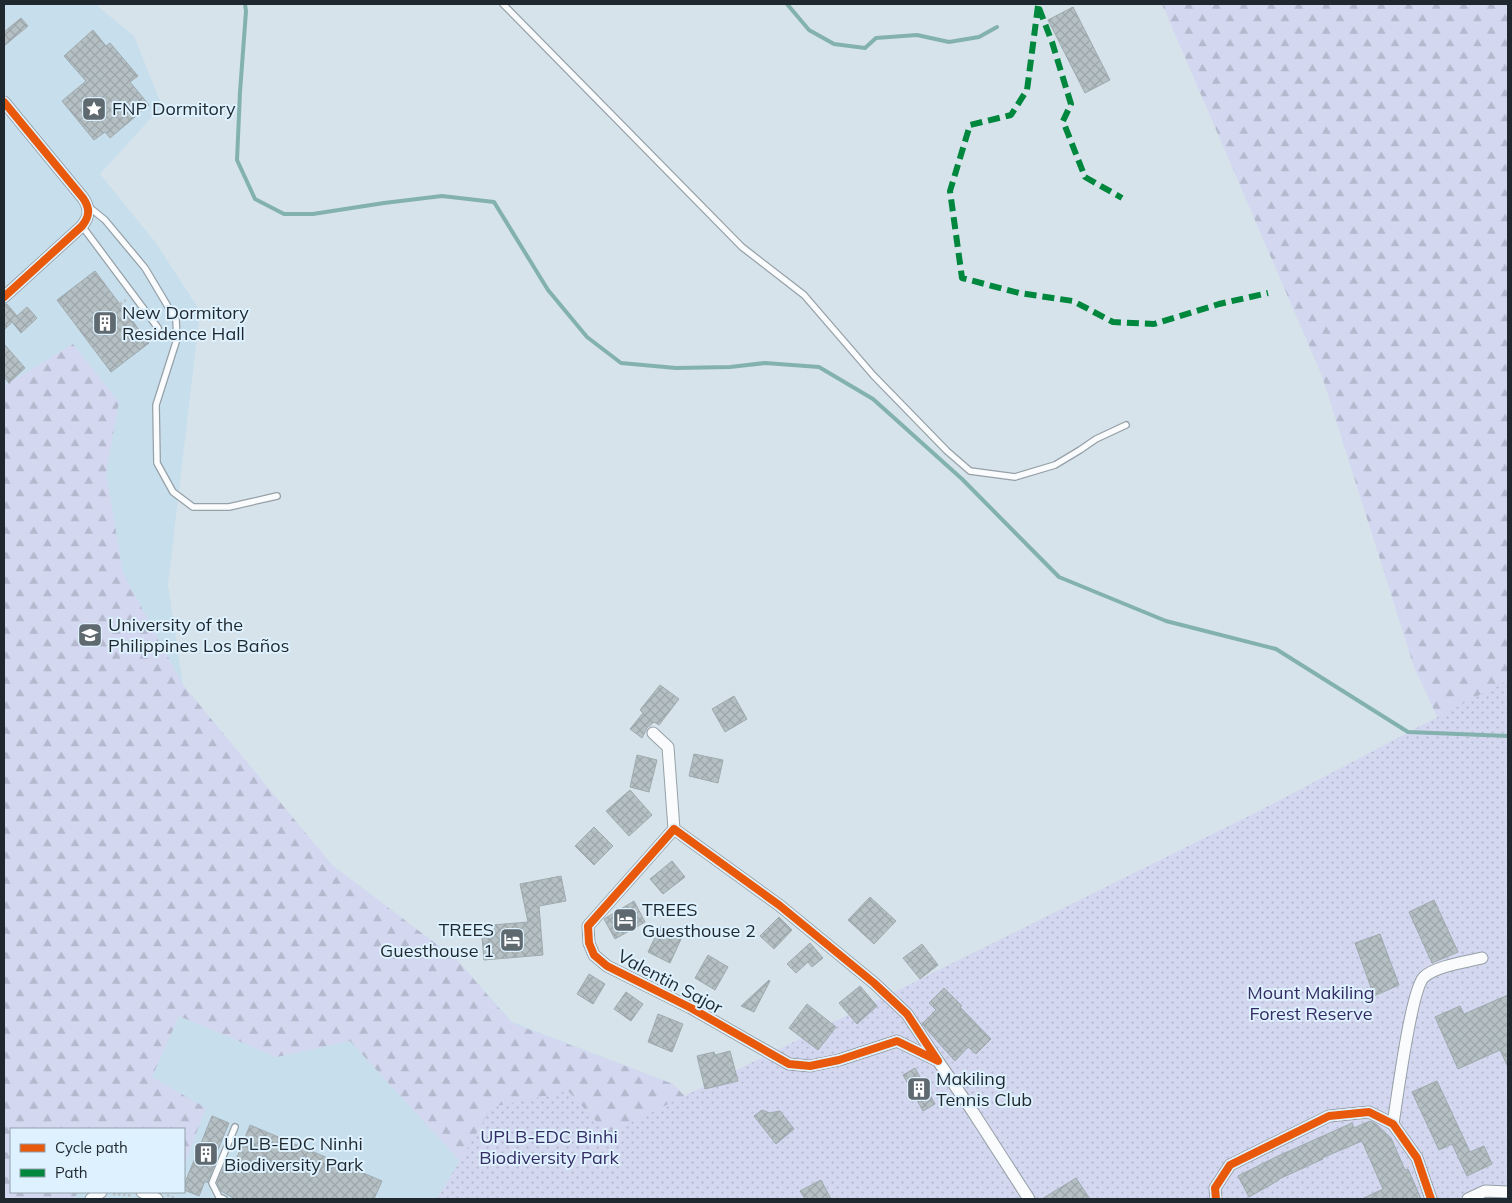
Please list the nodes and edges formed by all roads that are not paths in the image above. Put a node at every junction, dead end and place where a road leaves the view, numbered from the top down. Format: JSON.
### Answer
{"nodes":[{"id":1,"x":504,"y":4,"type":"edge"},
{"id":2,"x":4,"y":102,"type":"edge"},
{"id":3,"x":88,"y":206,"type":"junction"},
{"id":4,"x":82,"y":226,"type":"junction"},
{"id":5,"x":4,"y":296,"type":"edge"},
{"id":6,"x":158,"y":328,"type":"dead end"},
{"id":7,"x":1126,"y":425,"type":"dead end"},
{"id":8,"x":277,"y":496,"type":"dead end"},
{"id":9,"x":653,"y":733,"type":"dead end"},
{"id":10,"x":674,"y":829,"type":"junction"},
{"id":11,"x":1482,"y":958,"type":"dead end"},
{"id":12,"x":938,"y":1061,"type":"junction"},
{"id":13,"x":1393,"y":1124,"type":"junction"},
{"id":14,"x":236,"y":1127,"type":"dead end"},
{"id":15,"x":1508,"y":1192,"type":"edge"},
{"id":16,"x":144,"y":1193,"type":"edge"},
{"id":17,"x":105,"y":1194,"type":"edge"},
{"id":18,"x":91,"y":1199,"type":"edge"},
{"id":19,"x":157,"y":1199,"type":"edge"},
{"id":20,"x":224,"y":1199,"type":"edge"},
{"id":21,"x":1029,"y":1199,"type":"edge"},
{"id":22,"x":1216,"y":1199,"type":"edge"},
{"id":23,"x":1432,"y":1199,"type":"edge"},
{"id":24,"x":1468,"y":1199,"type":"edge"}],
"edges":[{"from":1,"to":7,"type":"lane"},
{"from":2,"to":3,"type":"street"},
{"from":3,"to":4,"type":"street"},
{"from":3,"to":8,"type":"lane"},
{"from":4,"to":5,"type":"street"},
{"from":4,"to":6,"type":"lane"},
{"from":9,"to":10,"type":"street"},
{"from":10,"to":12,"type":"street","name":"Valentin Sajor"},
{"from":10,"to":12,"type":"street","name":"Valentin Sajor"},
{"from":11,"to":13,"type":"street"},
{"from":12,"to":21,"type":"street","name":"Valentin Sajor"},
{"from":13,"to":22,"type":"street"},
{"from":13,"to":23,"type":"street"},
{"from":14,"to":20,"type":"lane"},
{"from":15,"to":24,"type":"street"},
{"from":16,"to":19,"type":"street"},
{"from":17,"to":18,"type":"street"}]}
